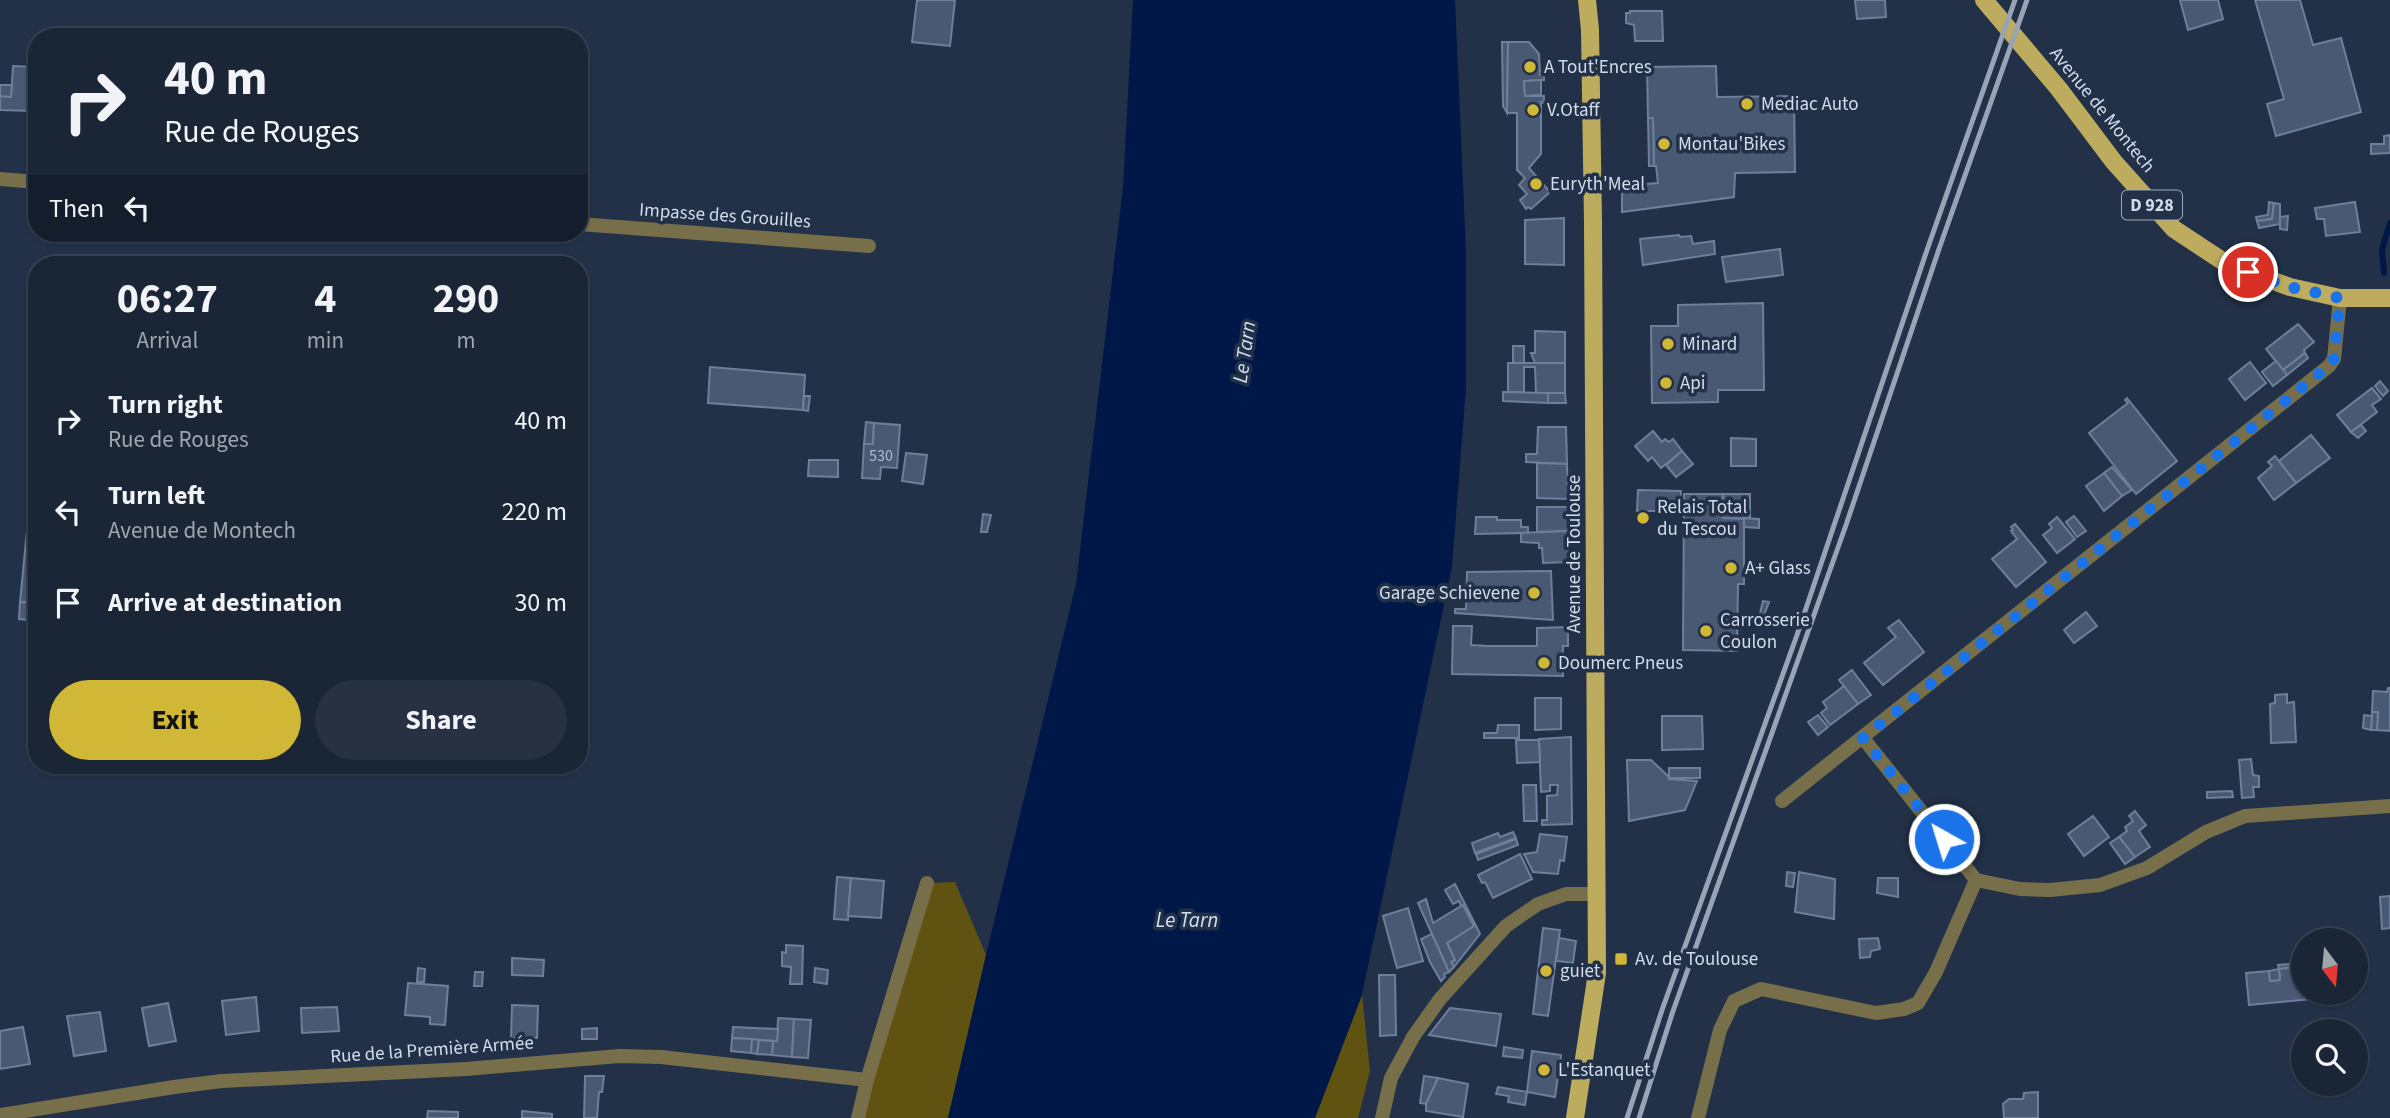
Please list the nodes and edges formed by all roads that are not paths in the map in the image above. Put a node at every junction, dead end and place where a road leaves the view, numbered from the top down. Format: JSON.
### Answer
{"nodes":[{"id":1,"x":1587,"y":0,"type":"edge"},
{"id":2,"x":1592,"y":0,"type":"edge"},
{"id":3,"x":1984,"y":0,"type":"edge"},
{"id":4,"x":1590,"y":30,"type":"junction"},
{"id":5,"x":0,"y":179,"type":"edge"},
{"id":6,"x":28,"y":181,"type":"edge"},
{"id":7,"x":588,"y":225,"type":"edge"},
{"id":8,"x":869,"y":246,"type":"dead end"},
{"id":9,"x":2340,"y":298,"type":"junction"},
{"id":10,"x":2390,"y":298,"type":"edge"},
{"id":11,"x":1863,"y":738,"type":"junction"},
{"id":12,"x":1782,"y":800,"type":"dead end"},
{"id":13,"x":2390,"y":806,"type":"edge"},
{"id":14,"x":1976,"y":880,"type":"junction"},
{"id":15,"x":927,"y":883,"type":"dead end"},
{"id":16,"x":1597,"y":894,"type":"junction"},
{"id":17,"x":867,"y":1080,"type":"junction"},
{"id":18,"x":0,"y":1115,"type":"edge"},
{"id":19,"x":858,"y":1118,"type":"edge"},
{"id":20,"x":1382,"y":1118,"type":"edge"},
{"id":21,"x":1575,"y":1118,"type":"edge"},
{"id":22,"x":1698,"y":1118,"type":"edge"}],
"edges":[{"from":1,"to":4,"type":"main road","name":"Avenue de Toulouse"},
{"from":2,"to":4,"type":"main road","name":"Avenue de Toulouse"},
{"from":3,"to":9,"type":"main road","name":"Avenue de Montech","number":"D 928"},
{"from":4,"to":16,"type":"main road","name":"Avenue de Toulouse"},
{"from":5,"to":6,"type":"street"},
{"from":7,"to":8,"type":"street","name":"Impasse des Grouilles"},
{"from":9,"to":10,"type":"main road","name":"Avenue de Montech","number":"D 928"},
{"from":9,"to":11,"type":"street"},
{"from":11,"to":12,"type":"street"},
{"from":11,"to":14,"type":"street"},
{"from":13,"to":14,"type":"street"},
{"from":14,"to":22,"type":"street"},
{"from":15,"to":17,"type":"street"},
{"from":16,"to":20,"type":"street"},
{"from":16,"to":21,"type":"main road","name":"Avenue de Toulouse"},
{"from":17,"to":18,"type":"street","name":"Rue de la Première Armée"},
{"from":17,"to":19,"type":"street"}]}
